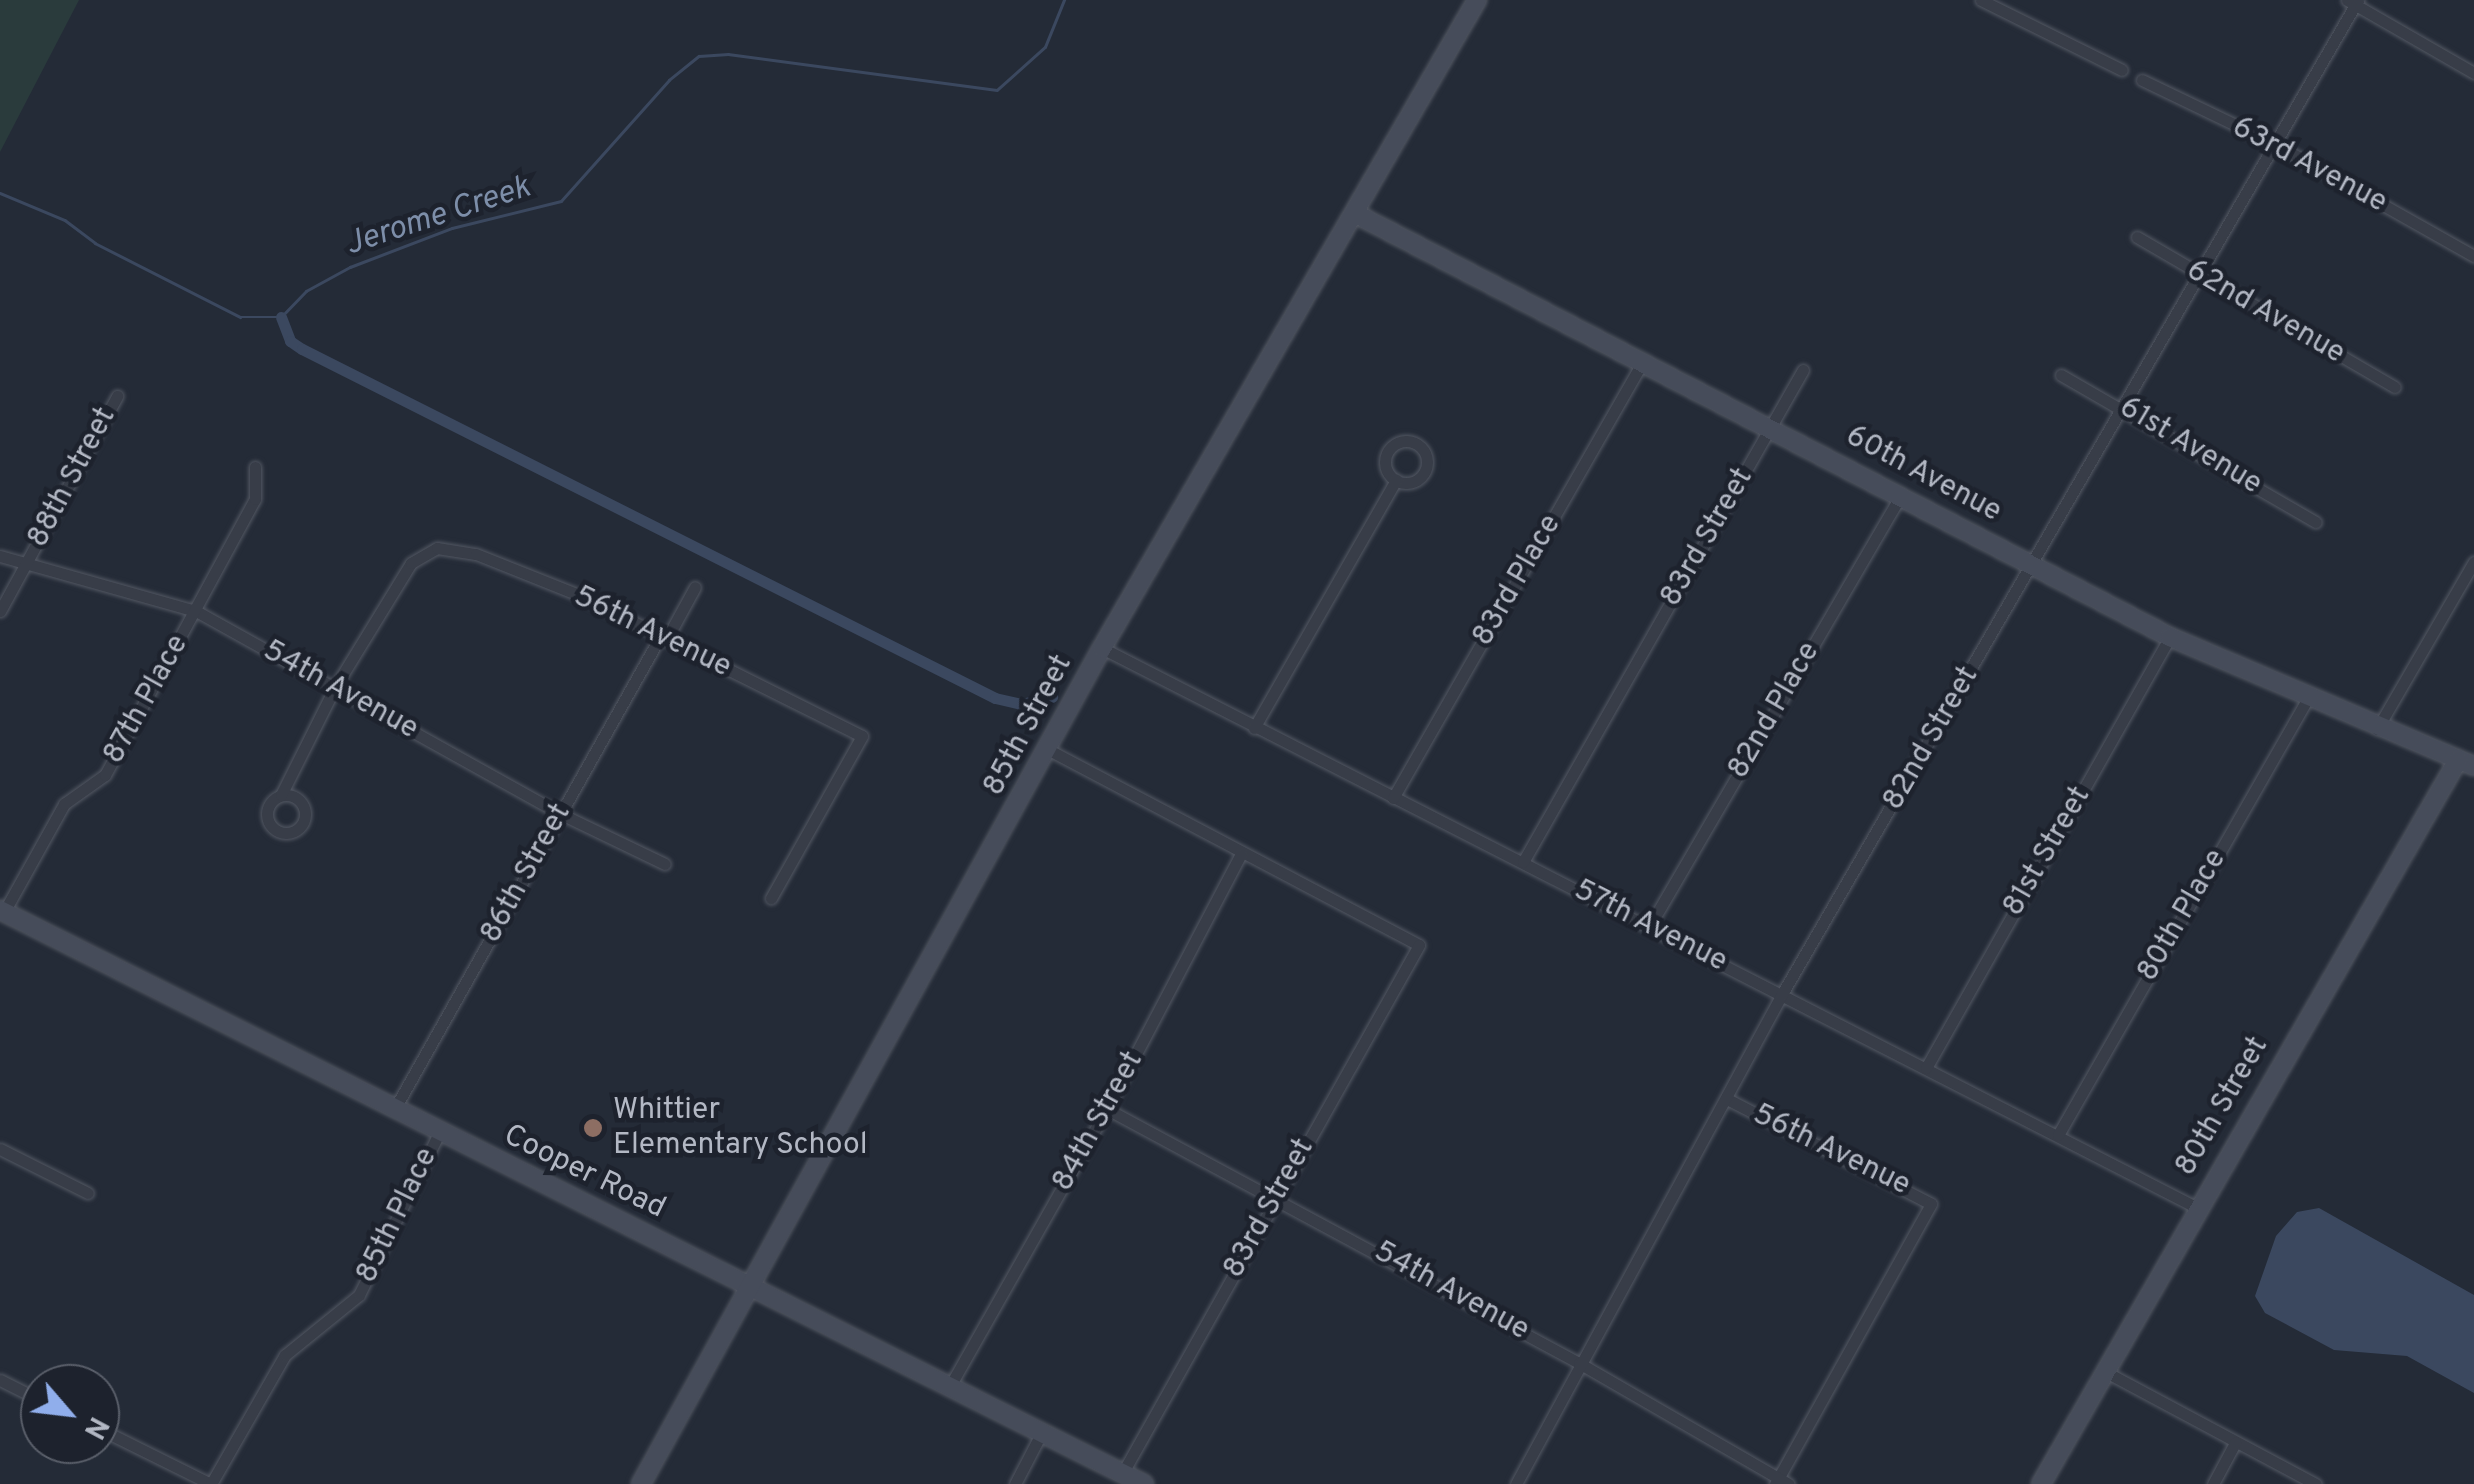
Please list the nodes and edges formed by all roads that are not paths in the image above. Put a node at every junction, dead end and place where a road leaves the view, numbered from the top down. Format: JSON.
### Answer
{"nodes":[{"id":1,"x":1477,"y":0,"type":"edge"},
{"id":2,"x":1980,"y":0,"type":"edge"},
{"id":3,"x":2354,"y":1,"type":"edge"},
{"id":4,"x":2122,"y":70,"type":"dead end"},
{"id":5,"x":2474,"y":73,"type":"edge"},
{"id":6,"x":2142,"y":80,"type":"dead end"},
{"id":7,"x":2275,"y":144,"type":"junction"},
{"id":8,"x":1354,"y":214,"type":"junction"},
{"id":9,"x":2138,"y":237,"type":"dead end"},
{"id":10,"x":2474,"y":256,"type":"edge"},
{"id":11,"x":2197,"y":277,"type":"junction"},
{"id":12,"x":1642,"y":363,"type":"junction"},
{"id":13,"x":1804,"y":370,"type":"dead end"},
{"id":14,"x":2061,"y":375,"type":"dead end"},
{"id":15,"x":2395,"y":387,"type":"dead end"},
{"id":16,"x":116,"y":396,"type":"dead end"},
{"id":17,"x":2126,"y":408,"type":"junction"},
{"id":18,"x":1772,"y":426,"type":"junction"},
{"id":19,"x":255,"y":467,"type":"dead end"},
{"id":20,"x":1396,"y":480,"type":"dead end"},
{"id":21,"x":1901,"y":494,"type":"junction"},
{"id":22,"x":2316,"y":522,"type":"dead end"},
{"id":23,"x":0,"y":556,"type":"edge"},
{"id":24,"x":2474,"y":562,"type":"edge"},
{"id":25,"x":2034,"y":565,"type":"junction"},
{"id":26,"x":26,"y":566,"type":"junction"},
{"id":27,"x":695,"y":587,"type":"dead end"},
{"id":28,"x":196,"y":611,"type":"junction"},
{"id":29,"x":0,"y":612,"type":"edge"},
{"id":30,"x":2170,"y":637,"type":"junction"},
{"id":31,"x":663,"y":638,"type":"junction"},
{"id":32,"x":1102,"y":648,"type":"junction"},
{"id":33,"x":335,"y":688,"type":"junction"},
{"id":34,"x":2308,"y":698,"type":"junction"},
{"id":35,"x":1254,"y":728,"type":"junction"},
{"id":36,"x":2377,"y":729,"type":"junction"},
{"id":37,"x":1049,"y":750,"type":"junction"},
{"id":38,"x":2466,"y":763,"type":"edge"},
{"id":39,"x":281,"y":796,"type":"dead end"},
{"id":40,"x":1394,"y":798,"type":"junction"},
{"id":41,"x":561,"y":814,"type":"junction"},
{"id":42,"x":1241,"y":854,"type":"junction"},
{"id":43,"x":1523,"y":862,"type":"junction"},
{"id":44,"x":665,"y":864,"type":"dead end"},
{"id":45,"x":771,"y":898,"type":"dead end"},
{"id":46,"x":2,"y":911,"type":"edge"},
{"id":47,"x":1649,"y":926,"type":"junction"},
{"id":48,"x":1782,"y":994,"type":"junction"},
{"id":49,"x":1926,"y":1068,"type":"junction"},
{"id":50,"x":1729,"y":1100,"type":"junction"},
{"id":51,"x":1108,"y":1109,"type":"junction"},
{"id":52,"x":394,"y":1110,"type":"junction"},
{"id":53,"x":440,"y":1133,"type":"junction"},
{"id":54,"x":2058,"y":1135,"type":"junction"},
{"id":55,"x":0,"y":1149,"type":"edge"},
{"id":56,"x":88,"y":1194,"type":"dead end"},
{"id":57,"x":1277,"y":1197,"type":"junction"},
{"id":58,"x":2196,"y":1207,"type":"junction"},
{"id":59,"x":751,"y":1286,"type":"junction"},
{"id":60,"x":1579,"y":1362,"type":"junction"},
{"id":61,"x":2104,"y":1371,"type":"junction"},
{"id":62,"x":950,"y":1386,"type":"junction"},
{"id":63,"x":1042,"y":1432,"type":"junction"},
{"id":64,"x":120,"y":1440,"type":"edge"},
{"id":65,"x":2235,"y":1443,"type":"junction"},
{"id":66,"x":1122,"y":1474,"type":"junction"},
{"id":67,"x":1781,"y":1481,"type":"edge"},
{"id":68,"x":211,"y":1484,"type":"edge"},
{"id":69,"x":641,"y":1484,"type":"edge"},
{"id":70,"x":1015,"y":1484,"type":"edge"},
{"id":71,"x":1144,"y":1484,"type":"edge"},
{"id":72,"x":1516,"y":1484,"type":"edge"},
{"id":73,"x":2041,"y":1484,"type":"edge"},
{"id":74,"x":2213,"y":1484,"type":"edge"},
{"id":75,"x":2316,"y":1484,"type":"edge"}],
"edges":[{"from":1,"to":8,"type":"street","name":"85th Street"},
{"from":2,"to":4,"type":"street"},
{"from":3,"to":5,"type":"street"},
{"from":3,"to":7,"type":"street","name":"82nd Street"},
{"from":6,"to":7,"type":"street","name":"63rd Avenue"},
{"from":7,"to":10,"type":"street","name":"63rd Avenue"},
{"from":7,"to":11,"type":"street","name":"82nd Street"},
{"from":8,"to":12,"type":"street","name":"60th Avenue"},
{"from":8,"to":32,"type":"street","name":"85th Street"},
{"from":9,"to":11,"type":"street","name":"62nd Avenue"},
{"from":11,"to":15,"type":"street","name":"62nd Avenue"},
{"from":11,"to":17,"type":"street","name":"82nd Street"},
{"from":12,"to":18,"type":"street","name":"60th Avenue"},
{"from":12,"to":40,"type":"street","name":"83rd Place"},
{"from":13,"to":18,"type":"street","name":"83rd Street"},
{"from":14,"to":17,"type":"street","name":"61st Avenue"},
{"from":16,"to":26,"type":"street","name":"88th Street"},
{"from":17,"to":22,"type":"street","name":"61st Avenue"},
{"from":17,"to":25,"type":"street","name":"82nd Street"},
{"from":18,"to":21,"type":"street","name":"60th Avenue"},
{"from":18,"to":43,"type":"street","name":"83rd Street"},
{"from":19,"to":28,"type":"street","name":"87th Place"},
{"from":20,"to":35,"type":"street"},
{"from":21,"to":25,"type":"street","name":"60th Avenue"},
{"from":21,"to":47,"type":"street","name":"82nd Place"},
{"from":23,"to":26,"type":"street","name":"54th Avenue"},
{"from":24,"to":36,"type":"street"},
{"from":25,"to":30,"type":"street","name":"60th Avenue"},
{"from":25,"to":48,"type":"street","name":"82nd Street"},
{"from":26,"to":28,"type":"street","name":"54th Avenue"},
{"from":26,"to":29,"type":"street","name":"88th Street"},
{"from":27,"to":31,"type":"street","name":"86th Street"},
{"from":28,"to":33,"type":"street","name":"54th Avenue"},
{"from":28,"to":46,"type":"street","name":"87th Place"},
{"from":30,"to":34,"type":"street","name":"60th Avenue"},
{"from":30,"to":49,"type":"street","name":"81st Street"},
{"from":31,"to":33,"type":"street","name":"56th Avenue"},
{"from":31,"to":41,"type":"street","name":"86th Street"},
{"from":31,"to":45,"type":"street","name":"56th Avenue"},
{"from":32,"to":35,"type":"street","name":"57th Avenue"},
{"from":32,"to":37,"type":"street","name":"85th Street"},
{"from":33,"to":39,"type":"street"},
{"from":33,"to":41,"type":"street","name":"54th Avenue"},
{"from":34,"to":36,"type":"street","name":"60th Avenue"},
{"from":34,"to":54,"type":"street","name":"80th Place"},
{"from":35,"to":40,"type":"street","name":"57th Avenue"},
{"from":36,"to":38,"type":"street","name":"60th Avenue"},
{"from":37,"to":42,"type":"street"},
{"from":37,"to":59,"type":"street","name":"85th Street"},
{"from":38,"to":58,"type":"street","name":"80th Street"},
{"from":40,"to":43,"type":"street","name":"57th Avenue"},
{"from":41,"to":44,"type":"street","name":"54th Avenue"},
{"from":41,"to":52,"type":"street","name":"86th Street"},
{"from":42,"to":51,"type":"street","name":"84th Street"},
{"from":42,"to":57,"type":"street","name":"83rd Street"},
{"from":43,"to":47,"type":"street","name":"57th Avenue"},
{"from":46,"to":52,"type":"street","name":"Cooper Road"},
{"from":47,"to":48,"type":"street","name":"57th Avenue"},
{"from":48,"to":49,"type":"street","name":"57th Avenue"},
{"from":48,"to":50,"type":"street","name":"82nd Street"},
{"from":49,"to":54,"type":"street","name":"57th Avenue"},
{"from":50,"to":60,"type":"street","name":"82nd Street"},
{"from":50,"to":67,"type":"street","name":"56th Avenue"},
{"from":51,"to":57,"type":"street","name":"54th Avenue"},
{"from":51,"to":62,"type":"street","name":"84th Street"},
{"from":52,"to":53,"type":"street","name":"Cooper Road"},
{"from":53,"to":59,"type":"street","name":"Cooper Road"},
{"from":53,"to":68,"type":"street","name":"85th Place"},
{"from":54,"to":58,"type":"street","name":"57th Avenue"},
{"from":55,"to":56,"type":"street"},
{"from":57,"to":60,"type":"street","name":"54th Avenue"},
{"from":57,"to":66,"type":"street","name":"83rd Street"},
{"from":58,"to":61,"type":"street","name":"80th Street"},
{"from":59,"to":62,"type":"street","name":"Cooper Road"},
{"from":59,"to":69,"type":"street","name":"85th Street"},
{"from":60,"to":67,"type":"street","name":"54th Avenue"},
{"from":60,"to":72,"type":"street","name":"82nd Street"},
{"from":61,"to":65,"type":"street"},
{"from":61,"to":73,"type":"street","name":"80th Street"},
{"from":62,"to":63,"type":"street","name":"Cooper Road"},
{"from":63,"to":66,"type":"street","name":"Cooper Road"},
{"from":63,"to":70,"type":"street"},
{"from":64,"to":68,"type":"street"},
{"from":65,"to":74,"type":"street"},
{"from":65,"to":75,"type":"street"},
{"from":66,"to":71,"type":"street","name":"Cooper Road"}]}
